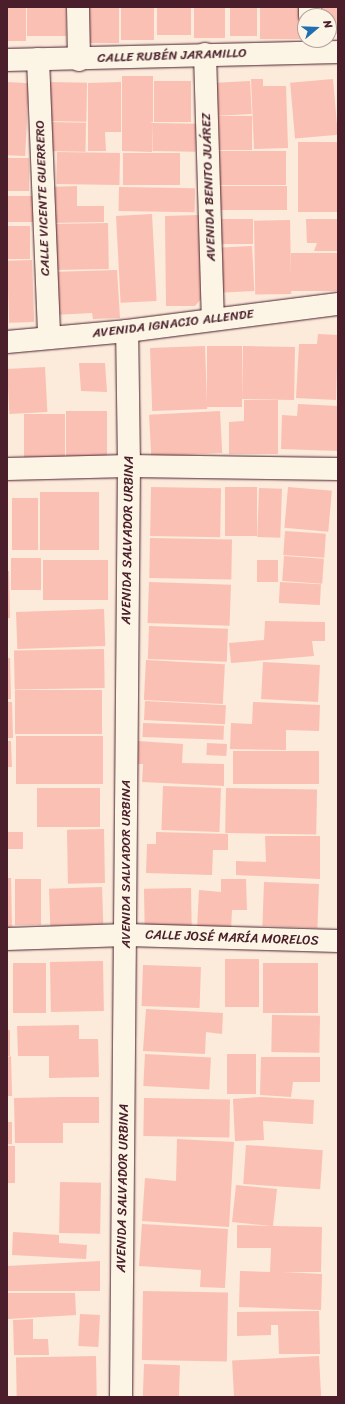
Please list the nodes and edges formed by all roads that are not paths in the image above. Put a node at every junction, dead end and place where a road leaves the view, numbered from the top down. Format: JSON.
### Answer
{"nodes":[{"id":1,"x":78,"y":7,"type":"edge"},
{"id":2,"x":297,"y":47,"type":"edge"},
{"id":3,"x":319,"y":48,"type":"edge"},
{"id":4,"x":338,"y":52,"type":"edge"},
{"id":5,"x":205,"y":54,"type":"junction"},
{"id":6,"x":38,"y":59,"type":"junction"},
{"id":7,"x":7,"y":60,"type":"edge"},
{"id":8,"x":79,"y":60,"type":"junction"},
{"id":9,"x":338,"y":304,"type":"edge"},
{"id":10,"x":213,"y":319,"type":"junction"},
{"id":11,"x":127,"y":331,"type":"junction"},
{"id":12,"x":49,"y":338,"type":"junction"},
{"id":13,"x":7,"y":342,"type":"edge"},
{"id":14,"x":129,"y":466,"type":"junction"},
{"id":15,"x":7,"y":469,"type":"edge"},
{"id":16,"x":338,"y":469,"type":"edge"},
{"id":17,"x":126,"y":935,"type":"junction"},
{"id":18,"x":7,"y":938,"type":"edge"},
{"id":19,"x":338,"y":941,"type":"edge"},
{"id":20,"x":121,"y":1397,"type":"edge"}],
"edges":[{"from":1,"to":8,"type":"street"},
{"from":2,"to":5,"type":"street","name":"CALLE RUBÉN JARAMILLO"},
{"from":3,"to":4,"type":"street","name":"CALLE RUBÉN JARAMILLO"},
{"from":5,"to":8,"type":"street","name":"CALLE RUBÉN JARAMILLO"},
{"from":5,"to":10,"type":"street","name":"AVENIDA BENITO JUÁREZ"},
{"from":6,"to":7,"type":"street","name":"CALLE RUBÉN JARAMILLO"},
{"from":6,"to":8,"type":"street","name":"CALLE RUBÉN JARAMILLO"},
{"from":6,"to":12,"type":"street","name":"CALLE VICENTE GUERRERO"},
{"from":9,"to":10,"type":"street","name":"AVENIDA IGNACIO ALLENDE"},
{"from":10,"to":11,"type":"street","name":"AVENIDA IGNACIO ALLENDE"},
{"from":11,"to":12,"type":"street","name":"AVENIDA IGNACIO ALLENDE"},
{"from":11,"to":14,"type":"street","name":"AVENIDA SALVADOR URBINA"},
{"from":12,"to":13,"type":"street","name":"AVENIDA IGNACIO ALLENDE"},
{"from":14,"to":15,"type":"street"},
{"from":14,"to":16,"type":"street"},
{"from":14,"to":17,"type":"street","name":"AVENIDA SALVADOR URBINA"},
{"from":17,"to":18,"type":"street","name":"CALLE JOSÉ MARÍA MORELOS"},
{"from":17,"to":19,"type":"street","name":"CALLE JOSÉ MARÍA MORELOS"},
{"from":17,"to":20,"type":"street","name":"AVENIDA SALVADOR URBINA"}]}
